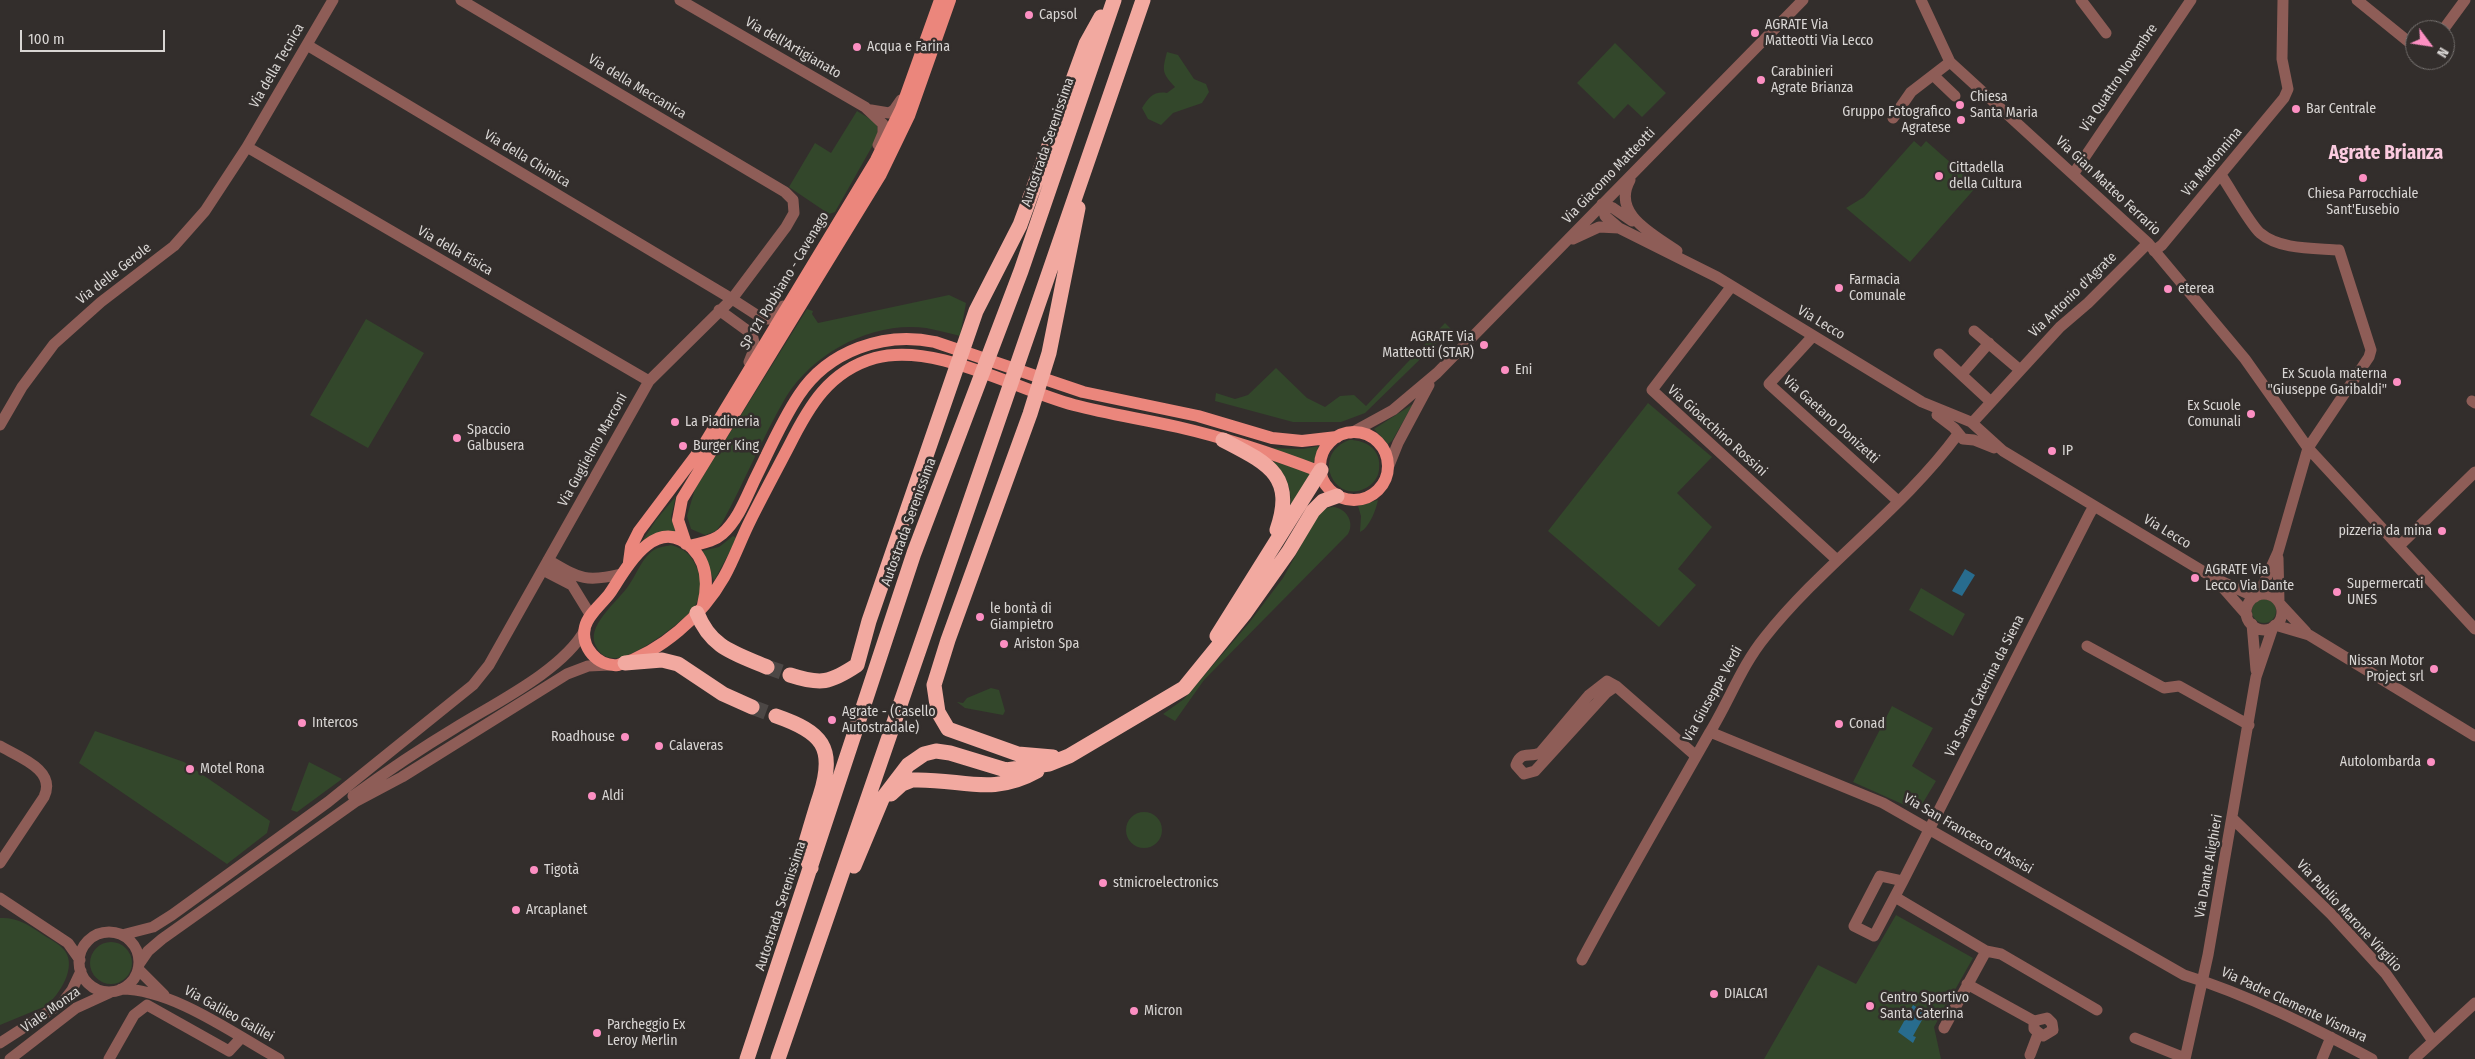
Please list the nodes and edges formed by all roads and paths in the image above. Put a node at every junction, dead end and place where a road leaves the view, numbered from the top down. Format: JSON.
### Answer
{"nodes":[{"id":1,"x":333,"y":0,"type":"edge"},
{"id":2,"x":461,"y":0,"type":"edge"},
{"id":3,"x":680,"y":0,"type":"edge"},
{"id":4,"x":940,"y":0,"type":"edge"},
{"id":5,"x":950,"y":0,"type":"edge"},
{"id":6,"x":1110,"y":0,"type":"edge"},
{"id":7,"x":1114,"y":0,"type":"edge"},
{"id":8,"x":1143,"y":0,"type":"edge"},
{"id":9,"x":1803,"y":0,"type":"edge"},
{"id":10,"x":1921,"y":0,"type":"edge"},
{"id":11,"x":2080,"y":0,"type":"edge"},
{"id":12,"x":2191,"y":0,"type":"edge"},
{"id":13,"x":2283,"y":0,"type":"edge"},
{"id":14,"x":2357,"y":0,"type":"edge"},
{"id":15,"x":2465,"y":0,"type":"edge"},
{"id":16,"x":2450,"y":20,"type":"edge"},
{"id":17,"x":2106,"y":33,"type":"dead end"},
{"id":18,"x":2405,"y":39,"type":"edge"},
{"id":19,"x":307,"y":45,"type":"junction"},
{"id":20,"x":1950,"y":62,"type":"junction"},
{"id":21,"x":915,"y":72,"type":"junction"},
{"id":22,"x":1933,"y":75,"type":"junction"},
{"id":23,"x":1955,"y":96,"type":"dead end"},
{"id":24,"x":865,"y":107,"type":"junction"},
{"id":25,"x":1893,"y":118,"type":"dead end"},
{"id":26,"x":247,"y":147,"type":"junction"},
{"id":27,"x":1089,"y":153,"type":"junction"},
{"id":28,"x":1640,"y":166,"type":"junction"},
{"id":29,"x":2074,"y":173,"type":"junction"},
{"id":30,"x":2221,"y":175,"type":"junction"},
{"id":31,"x":853,"y":199,"type":"junction"},
{"id":32,"x":795,"y":204,"type":"joint"},
{"id":33,"x":1602,"y":204,"type":"junction"},
{"id":34,"x":1619,"y":228,"type":"junction"},
{"id":35,"x":1654,"y":235,"type":"junction"},
{"id":36,"x":2151,"y":247,"type":"junction"},
{"id":37,"x":1557,"y":250,"type":"junction"},
{"id":38,"x":1704,"y":271,"type":"junction"},
{"id":39,"x":1731,"y":287,"type":"junction"},
{"id":40,"x":797,"y":290,"type":"junction"},
{"id":41,"x":732,"y":299,"type":"junction"},
{"id":42,"x":718,"y":310,"type":"junction"},
{"id":43,"x":763,"y":319,"type":"junction"},
{"id":44,"x":1974,"y":331,"type":"dead end"},
{"id":45,"x":772,"y":332,"type":"junction"},
{"id":46,"x":1813,"y":336,"type":"junction"},
{"id":47,"x":1988,"y":343,"type":"junction"},
{"id":48,"x":1939,"y":354,"type":"dead end"},
{"id":49,"x":2020,"y":370,"type":"junction"},
{"id":50,"x":1437,"y":373,"type":"junction"},
{"id":51,"x":1962,"y":374,"type":"junction"},
{"id":52,"x":649,"y":381,"type":"junction"},
{"id":53,"x":740,"y":384,"type":"junction"},
{"id":54,"x":1922,"y":402,"type":"junction"},
{"id":55,"x":1991,"y":402,"type":"junction"},
{"id":56,"x":731,"y":420,"type":"junction"},
{"id":57,"x":1971,"y":424,"type":"junction"},
{"id":58,"x":0,"y":425,"type":"edge"},
{"id":59,"x":1350,"y":433,"type":"junction"},
{"id":60,"x":1963,"y":436,"type":"junction"},
{"id":61,"x":1337,"y":437,"type":"junction"},
{"id":62,"x":1223,"y":440,"type":"junction"},
{"id":63,"x":2308,"y":448,"type":"junction"},
{"id":64,"x":2003,"y":451,"type":"junction"},
{"id":65,"x":1388,"y":468,"type":"junction"},
{"id":66,"x":1320,"y":471,"type":"junction"},
{"id":67,"x":2475,"y":472,"type":"edge"},
{"id":68,"x":1337,"y":496,"type":"junction"},
{"id":69,"x":1898,"y":502,"type":"junction"},
{"id":70,"x":2094,"y":506,"type":"junction"},
{"id":71,"x":688,"y":545,"type":"junction"},
{"id":72,"x":2399,"y":546,"type":"junction"},
{"id":73,"x":2278,"y":552,"type":"junction"},
{"id":74,"x":1266,"y":558,"type":"junction"},
{"id":75,"x":1838,"y":560,"type":"junction"},
{"id":76,"x":629,"y":562,"type":"junction"},
{"id":77,"x":545,"y":565,"type":"junction"},
{"id":78,"x":621,"y":574,"type":"junction"},
{"id":79,"x":2214,"y":578,"type":"junction"},
{"id":80,"x":2257,"y":595,"type":"junction"},
{"id":81,"x":2280,"y":603,"type":"junction"},
{"id":82,"x":700,"y":609,"type":"junction"},
{"id":83,"x":591,"y":616,"type":"junction"},
{"id":84,"x":2250,"y":620,"type":"junction"},
{"id":85,"x":2274,"y":626,"type":"junction"},
{"id":86,"x":585,"y":630,"type":"junction"},
{"id":87,"x":2475,"y":630,"type":"edge"},
{"id":88,"x":2309,"y":635,"type":"junction"},
{"id":89,"x":2087,"y":646,"type":"dead end"},
{"id":90,"x":620,"y":664,"type":"junction"},
{"id":91,"x":767,"y":666,"type":"tunnel mouth"},
{"id":92,"x":790,"y":675,"type":"tunnel mouth"},
{"id":93,"x":2256,"y":677,"type":"junction"},
{"id":94,"x":1192,"y":680,"type":"junction"},
{"id":95,"x":1616,"y":686,"type":"junction"},
{"id":96,"x":752,"y":708,"type":"tunnel mouth"},
{"id":97,"x":776,"y":716,"type":"tunnel mouth"},
{"id":98,"x":2249,"y":725,"type":"junction"},
{"id":99,"x":1710,"y":732,"type":"junction"},
{"id":100,"x":2475,"y":736,"type":"edge"},
{"id":101,"x":0,"y":746,"type":"edge"},
{"id":102,"x":1069,"y":756,"type":"junction"},
{"id":103,"x":1696,"y":756,"type":"junction"},
{"id":104,"x":1049,"y":764,"type":"junction"},
{"id":105,"x":875,"y":812,"type":"junction"},
{"id":106,"x":2233,"y":819,"type":"junction"},
{"id":107,"x":1929,"y":830,"type":"junction"},
{"id":108,"x":0,"y":862,"type":"edge"},
{"id":109,"x":811,"y":868,"type":"junction"},
{"id":110,"x":1903,"y":881,"type":"junction"},
{"id":111,"x":1894,"y":897,"type":"junction"},
{"id":112,"x":0,"y":898,"type":"edge"},
{"id":113,"x":125,"y":937,"type":"junction"},
{"id":114,"x":90,"y":940,"type":"junction"},
{"id":115,"x":68,"y":943,"type":"junction"},
{"id":116,"x":1986,"y":951,"type":"junction"},
{"id":117,"x":1582,"y":960,"type":"dead end"},
{"id":118,"x":80,"y":965,"type":"junction"},
{"id":119,"x":138,"y":966,"type":"junction"},
{"id":120,"x":2203,"y":980,"type":"junction"},
{"id":121,"x":1967,"y":984,"type":"junction"},
{"id":122,"x":117,"y":990,"type":"junction"},
{"id":123,"x":165,"y":996,"type":"junction"},
{"id":124,"x":2475,"y":1003,"type":"edge"},
{"id":125,"x":2097,"y":1010,"type":"dead end"},
{"id":126,"x":36,"y":1021,"type":"junction"},
{"id":127,"x":2034,"y":1021,"type":"junction"},
{"id":128,"x":1944,"y":1028,"type":"dead end"},
{"id":129,"x":0,"y":1032,"type":"edge"},
{"id":130,"x":2038,"y":1034,"type":"junction"},
{"id":131,"x":2330,"y":1037,"type":"junction"},
{"id":132,"x":241,"y":1038,"type":"junction"},
{"id":133,"x":2134,"y":1038,"type":"dead end"},
{"id":134,"x":2433,"y":1041,"type":"junction"},
{"id":135,"x":0,"y":1043,"type":"edge"},
{"id":136,"x":2030,"y":1055,"type":"dead end"},
{"id":137,"x":2185,"y":1058,"type":"edge"},
{"id":138,"x":10,"y":1059,"type":"edge"},
{"id":139,"x":109,"y":1059,"type":"edge"},
{"id":140,"x":279,"y":1059,"type":"edge"},
{"id":141,"x":747,"y":1059,"type":"edge"},
{"id":142,"x":779,"y":1059,"type":"edge"},
{"id":143,"x":2322,"y":1059,"type":"edge"},
{"id":144,"x":2372,"y":1059,"type":"edge"},
{"id":145,"x":2414,"y":1059,"type":"edge"}],
"edges":[{"from":1,"to":19,"type":"street","name":"Via della Tecnica"},
{"from":2,"to":32,"type":"street","name":"Via della Meccanica"},
{"from":3,"to":24,"type":"street","name":"Via dell'Artigianato"},
{"from":4,"to":21,"type":"main road","name":"SP 121 Pobbiano - Cavenago"},
{"from":5,"to":56,"type":"main road","name":"SP 121 Pobbiano - Cavenago"},
{"from":6,"to":92,"type":"highway"},
{"from":7,"to":109,"type":"highway","name":"Autostrada Serenissima"},
{"from":8,"to":27,"type":"highway"},
{"from":9,"to":28,"type":"street","name":"Via Giacomo Matteotti"},
{"from":10,"to":20,"type":"street","name":"Via Gian Matteo Ferrario"},
{"from":11,"to":17,"type":"street"},
{"from":12,"to":29,"type":"street","name":"Via Quattro Novembre"},
{"from":13,"to":30,"type":"street","name":"Via Madonnina"},
{"from":14,"to":18,"type":"street"},
{"from":15,"to":16,"type":"street"},
{"from":19,"to":26,"type":"street","name":"Via della Tecnica"},
{"from":19,"to":41,"type":"street","name":"Via della Chimica"},
{"from":20,"to":22,"type":"street"},
{"from":20,"to":29,"type":"street","name":"Via Gian Matteo Ferrario"},
{"from":21,"to":24,"type":"street","name":"Via dell'Artigianato"},
{"from":21,"to":31,"type":"main road","name":"SP 121 Pobbiano - Cavenago"},
{"from":22,"to":23,"type":"street"},
{"from":22,"to":25,"type":"street"},
{"from":24,"to":31,"type":"street","name":"Via dell'Artigianato"},
{"from":26,"to":52,"type":"street","name":"Via della Fisica"},
{"from":26,"to":58,"type":"street","name":"Via delle Gerole"},
{"from":27,"to":102,"type":"highway"},
{"from":27,"to":142,"type":"highway"},
{"from":28,"to":33,"type":"street","name":"Via Giacomo Matteotti"},
{"from":28,"to":35,"type":"street","name":"Via Lecco"},
{"from":29,"to":36,"type":"street","name":"Via Gian Matteo Ferrario"},
{"from":30,"to":36,"type":"street","name":"Via Madonnina"},
{"from":30,"to":63,"type":"street"},
{"from":31,"to":40,"type":"main road","name":"SP 121 Pobbiano - Cavenago"},
{"from":32,"to":41,"type":"street","name":"Via Guglielmo Marconi"},
{"from":33,"to":34,"type":"street","name":"Via Lecco"},
{"from":33,"to":35,"type":"street","name":"Via Lecco"},
{"from":33,"to":37,"type":"street","name":"Via Giacomo Matteotti"},
{"from":34,"to":37,"type":"street","name":"Via Lecco"},
{"from":34,"to":38,"type":"street","name":"Via Lecco"},
{"from":35,"to":38,"type":"street","name":"Via Lecco"},
{"from":36,"to":49,"type":"street","name":"Via Antonio d'Agrate"},
{"from":36,"to":63,"type":"street","name":"Via Gian Matteo Ferrario"},
{"from":37,"to":50,"type":"street","name":"Via Giacomo Matteotti"},
{"from":38,"to":39,"type":"street","name":"Via Lecco"},
{"from":39,"to":46,"type":"street","name":"Via Lecco"},
{"from":39,"to":75,"type":"street","name":"Via Gioacchino Rossini"},
{"from":40,"to":43,"type":"street"},
{"from":40,"to":45,"type":"main road","name":"SP 121 Pobbiano - Cavenago"},
{"from":41,"to":42,"type":"street","name":"Via Guglielmo Marconi"},
{"from":41,"to":43,"type":"street","name":"Via della Chimica"},
{"from":42,"to":52,"type":"street","name":"Via Guglielmo Marconi"},
{"from":42,"to":53,"type":"street"},
{"from":43,"to":45,"type":"street"},
{"from":44,"to":47,"type":"street"},
{"from":45,"to":53,"type":"main road","name":"SP 121 Pobbiano - Cavenago"},
{"from":45,"to":56,"type":"main road"},
{"from":46,"to":54,"type":"street","name":"Via Lecco"},
{"from":46,"to":69,"type":"street","name":"Via Gaetano Donizetti"},
{"from":47,"to":49,"type":"street"},
{"from":47,"to":51,"type":"street"},
{"from":48,"to":51,"type":"street"},
{"from":49,"to":55,"type":"street","name":"Via Antonio d'Agrate"},
{"from":50,"to":59,"type":"street","name":"Via Giacomo Matteotti"},
{"from":50,"to":65,"type":"street","name":"Via Giacomo Matteotti"},
{"from":51,"to":55,"type":"street"},
{"from":52,"to":77,"type":"street","name":"Via Guglielmo Marconi"},
{"from":53,"to":76,"type":"main road","name":"SP 121 Pobbiano - Cavenago"},
{"from":54,"to":57,"type":"street","name":"Via Lecco"},
{"from":54,"to":60,"type":"street","name":"Via Lecco"},
{"from":55,"to":57,"type":"street","name":"Via Antonio d'Agrate"},
{"from":56,"to":71,"type":"main road","name":"SP 121 Pobbiano - Cavenago"},
{"from":57,"to":60,"type":"street"},
{"from":57,"to":60,"type":"street"},
{"from":57,"to":64,"type":"street","name":"Via Lecco"},
{"from":59,"to":61,"type":"main road"},
{"from":59,"to":65,"type":"main road"},
{"from":60,"to":64,"type":"street","name":"Via Lecco"},
{"from":60,"to":69,"type":"street","name":"Via Giuseppe Verdi"},
{"from":61,"to":66,"type":"main road"},
{"from":61,"to":71,"type":"main road"},
{"from":62,"to":66,"type":"main road"},
{"from":62,"to":74,"type":"highway"},
{"from":62,"to":82,"type":"main road"},
{"from":63,"to":72,"type":"street","name":"Via Gian Matteo Ferrario"},
{"from":63,"to":73,"type":"street"},
{"from":64,"to":70,"type":"street","name":"Via Lecco"},
{"from":65,"to":68,"type":"main road"},
{"from":66,"to":68,"type":"main road"},
{"from":66,"to":74,"type":"highway"},
{"from":67,"to":72,"type":"street"},
{"from":68,"to":94,"type":"highway"},
{"from":69,"to":75,"type":"street","name":"Via Giuseppe Verdi"},
{"from":70,"to":79,"type":"street","name":"Via Lecco"},
{"from":70,"to":107,"type":"street","name":"Via Santa Caterina da Siena"},
{"from":71,"to":76,"type":"main road"},
{"from":71,"to":82,"type":"main road","name":"SP 121 Pobbiano - Cavenago"},
{"from":72,"to":87,"type":"street","name":"Via Gian Matteo Ferrario"},
{"from":73,"to":80,"type":"street"},
{"from":73,"to":81,"type":"street"},
{"from":74,"to":94,"type":"highway"},
{"from":75,"to":99,"type":"street","name":"Via Giuseppe Verdi"},
{"from":76,"to":78,"type":"main road"},
{"from":77,"to":78,"type":"street"},
{"from":77,"to":83,"type":"street"},
{"from":77,"to":113,"type":"street","name":"Via Guglielmo Marconi"},
{"from":78,"to":83,"type":"main road"},
{"from":79,"to":80,"type":"street","name":"Via Lecco"},
{"from":79,"to":84,"type":"street","name":"Via Lecco"},
{"from":80,"to":81,"type":"street"},
{"from":80,"to":84,"type":"street"},
{"from":81,"to":85,"type":"street"},
{"from":81,"to":88,"type":"street"},
{"from":82,"to":90,"type":"main road"},
{"from":82,"to":91,"type":"highway"},
{"from":83,"to":86,"type":"main road"},
{"from":84,"to":85,"type":"street"},
{"from":84,"to":93,"type":"street","name":"Via Dante Alighieri"},
{"from":85,"to":88,"type":"street"},
{"from":85,"to":93,"type":"street","name":"Via Dante Alighieri"},
{"from":86,"to":90,"type":"main road"},
{"from":86,"to":113,"type":"street"},
{"from":88,"to":100,"type":"street"},
{"from":89,"to":98,"type":"street"},
{"from":90,"to":96,"type":"highway"},
{"from":90,"to":119,"type":"street"},
{"from":93,"to":98,"type":"street","name":"Via Dante Alighieri"},
{"from":94,"to":102,"type":"highway"},
{"from":95,"to":95,"type":"street"},
{"from":95,"to":103,"type":"street"},
{"from":97,"to":109,"type":"highway"},
{"from":98,"to":106,"type":"street","name":"Via Dante Alighieri"},
{"from":99,"to":103,"type":"street","name":"Via Giuseppe Verdi"},
{"from":99,"to":107,"type":"street","name":"Via San Francesco d'Assisi"},
{"from":101,"to":108,"type":"street"},
{"from":102,"to":104,"type":"highway"},
{"from":103,"to":117,"type":"street","name":"Via Giuseppe Verdi"},
{"from":104,"to":105,"type":"highway"},
{"from":104,"to":105,"type":"highway"},
{"from":105,"to":142,"type":"highway"},
{"from":106,"to":120,"type":"street","name":"Via Dante Alighieri"},
{"from":106,"to":134,"type":"street","name":"Via Publio Marone Virgilio"},
{"from":107,"to":110,"type":"street","name":"Via Santa Caterina da Siena"},
{"from":107,"to":120,"type":"street","name":"Via San Francesco d'Assisi"},
{"from":109,"to":141,"type":"highway","name":"Autostrada Serenissima"},
{"from":110,"to":111,"type":"street","name":"Via Santa Caterina da Siena"},
{"from":110,"to":111,"type":"street","name":"Via Santa Caterina da Siena"},
{"from":111,"to":116,"type":"street"},
{"from":112,"to":115,"type":"street"},
{"from":113,"to":114,"type":"street"},
{"from":113,"to":119,"type":"street"},
{"from":114,"to":115,"type":"street"},
{"from":114,"to":118,"type":"street"},
{"from":115,"to":118,"type":"street"},
{"from":116,"to":121,"type":"street"},
{"from":116,"to":125,"type":"street"},
{"from":118,"to":122,"type":"street"},
{"from":118,"to":126,"type":"street","name":"Viale Monza"},
{"from":119,"to":122,"type":"street"},
{"from":119,"to":123,"type":"street","name":"Via Galileo Galilei"},
{"from":120,"to":131,"type":"street","name":"Via Padre Clemente Vismara"},
{"from":120,"to":137,"type":"street","name":"Via Dante Alighieri"},
{"from":121,"to":127,"type":"street"},
{"from":121,"to":128,"type":"street"},
{"from":122,"to":123,"type":"street","name":"Via Galileo Galilei"},
{"from":122,"to":138,"type":"street","name":"Viale Monza"},
{"from":123,"to":132,"type":"street","name":"Via Galileo Galilei"},
{"from":124,"to":134,"type":"street"},
{"from":126,"to":129,"type":"street"},
{"from":126,"to":135,"type":"street","name":"Viale Monza"},
{"from":127,"to":130,"type":"street"},
{"from":127,"to":130,"type":"street"},
{"from":130,"to":136,"type":"street"},
{"from":131,"to":143,"type":"street"},
{"from":131,"to":144,"type":"street","name":"Via Padre Clemente Vismara"},
{"from":132,"to":139,"type":"street"},
{"from":132,"to":140,"type":"street","name":"Via Galileo Galilei"},
{"from":133,"to":137,"type":"street"},
{"from":134,"to":145,"type":"street"}]}
